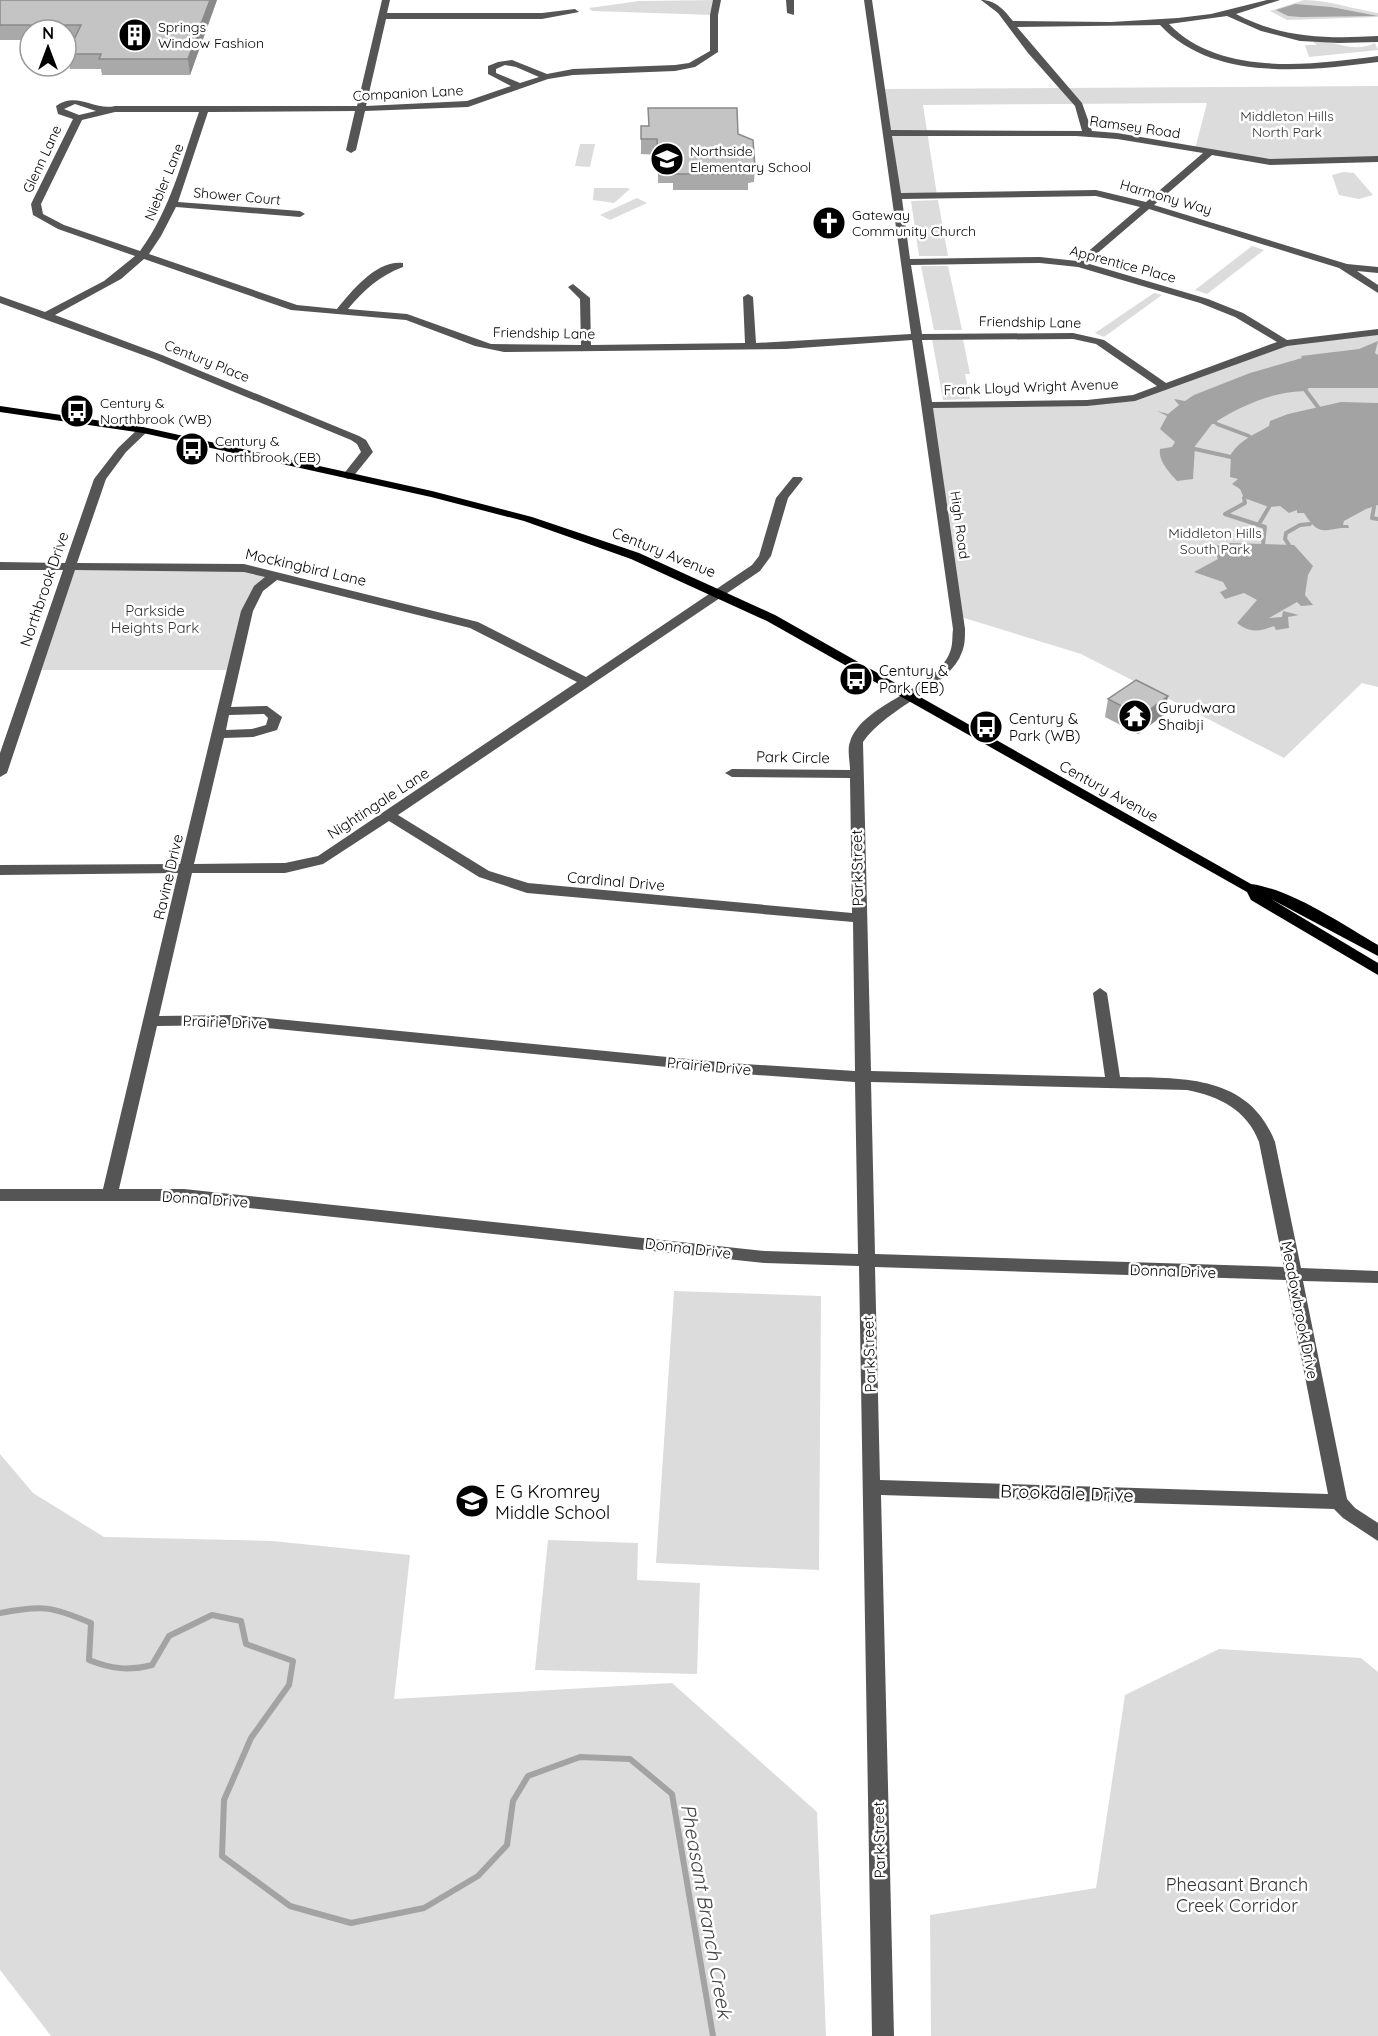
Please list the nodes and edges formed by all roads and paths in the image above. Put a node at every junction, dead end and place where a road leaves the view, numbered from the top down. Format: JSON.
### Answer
{"nodes":[{"id":1,"x":386,"y":0,"type":"edge"},
{"id":2,"x":717,"y":0,"type":"edge"},
{"id":3,"x":790,"y":0,"type":"edge"},
{"id":4,"x":868,"y":0,"type":"edge"},
{"id":5,"x":986,"y":0,"type":"edge"},
{"id":6,"x":1276,"y":0,"type":"edge"},
{"id":7,"x":575,"y":12,"type":"dead end"},
{"id":8,"x":1228,"y":13,"type":"junction"},
{"id":9,"x":791,"y":14,"type":"dead end"},
{"id":10,"x":382,"y":16,"type":"junction"},
{"id":11,"x":1162,"y":22,"type":"junction"},
{"id":12,"x":1011,"y":24,"type":"junction"},
{"id":13,"x":1378,"y":39,"type":"edge"},
{"id":14,"x":1378,"y":59,"type":"edge"},
{"id":15,"x":546,"y":77,"type":"junction"},
{"id":16,"x":519,"y":86,"type":"junction"},
{"id":17,"x":204,"y":109,"type":"junction"},
{"id":18,"x":362,"y":109,"type":"junction"},
{"id":19,"x":102,"y":110,"type":"junction"},
{"id":20,"x":78,"y":118,"type":"junction"},
{"id":21,"x":888,"y":133,"type":"junction"},
{"id":22,"x":1088,"y":134,"type":"junction"},
{"id":23,"x":351,"y":150,"type":"dead end"},
{"id":24,"x":1210,"y":152,"type":"junction"},
{"id":25,"x":1378,"y":159,"type":"edge"},
{"id":26,"x":897,"y":196,"type":"junction"},
{"id":27,"x":172,"y":204,"type":"junction"},
{"id":28,"x":1148,"y":205,"type":"junction"},
{"id":29,"x":300,"y":214,"type":"dead end"},
{"id":30,"x":66,"y":229,"type":"joint"},
{"id":31,"x":142,"y":254,"type":"junction"},
{"id":32,"x":907,"y":262,"type":"junction"},
{"id":33,"x":1079,"y":264,"type":"junction"},
{"id":34,"x":399,"y":266,"type":"dead end"},
{"id":35,"x":1343,"y":266,"type":"junction"},
{"id":36,"x":1378,"y":270,"type":"edge"},
{"id":37,"x":573,"y":287,"type":"dead end"},
{"id":38,"x":1378,"y":290,"type":"edge"},
{"id":39,"x":748,"y":297,"type":"dead end"},
{"id":40,"x":0,"y":299,"type":"edge"},
{"id":41,"x":339,"y":313,"type":"junction"},
{"id":42,"x":46,"y":316,"type":"junction"},
{"id":43,"x":1378,"y":332,"type":"edge"},
{"id":44,"x":917,"y":336,"type":"junction"},
{"id":45,"x":1285,"y":344,"type":"junction"},
{"id":46,"x":751,"y":346,"type":"junction"},
{"id":47,"x":586,"y":348,"type":"junction"},
{"id":48,"x":1164,"y":386,"type":"junction"},
{"id":49,"x":927,"y":405,"type":"junction"},
{"id":50,"x":0,"y":409,"type":"edge"},
{"id":51,"x":143,"y":430,"type":"junction"},
{"id":52,"x":348,"y":476,"type":"junction"},
{"id":53,"x":798,"y":479,"type":"dead end"},
{"id":54,"x":0,"y":566,"type":"edge"},
{"id":55,"x":69,"y":567,"type":"junction"},
{"id":56,"x":275,"y":575,"type":"junction"},
{"id":57,"x":720,"y":593,"type":"junction"},
{"id":58,"x":588,"y":683,"type":"junction"},
{"id":59,"x":906,"y":695,"type":"junction"},
{"id":60,"x":224,"y":711,"type":"junction"},
{"id":61,"x":219,"y":734,"type":"junction"},
{"id":62,"x":732,"y":772,"type":"dead end"},
{"id":63,"x":0,"y":773,"type":"edge"},
{"id":64,"x":855,"y":774,"type":"junction"},
{"id":65,"x":390,"y":816,"type":"junction"},
{"id":66,"x":0,"y":870,"type":"edge"},
{"id":67,"x":187,"y":870,"type":"junction"},
{"id":68,"x":1253,"y":891,"type":"junction"},
{"id":69,"x":858,"y":918,"type":"junction"},
{"id":70,"x":1378,"y":951,"type":"edge"},
{"id":71,"x":1378,"y":970,"type":"edge"},
{"id":72,"x":1100,"y":993,"type":"dead end"},
{"id":73,"x":150,"y":1021,"type":"junction"},
{"id":74,"x":862,"y":1076,"type":"junction"},
{"id":75,"x":1113,"y":1082,"type":"junction"},
{"id":76,"x":1258,"y":1120,"type":"joint"},
{"id":77,"x":0,"y":1195,"type":"edge"},
{"id":78,"x":109,"y":1196,"type":"junction"},
{"id":79,"x":866,"y":1263,"type":"junction"},
{"id":80,"x":1292,"y":1274,"type":"junction"},
{"id":81,"x":1378,"y":1277,"type":"edge"},
{"id":82,"x":872,"y":1487,"type":"junction"},
{"id":83,"x":1339,"y":1502,"type":"junction"},
{"id":84,"x":1378,"y":1533,"type":"edge"},
{"id":85,"x":883,"y":2036,"type":"edge"}],
"edges":[{"from":1,"to":10,"type":"street"},
{"from":2,"to":15,"type":"street","name":"Companion Lane"},
{"from":3,"to":9,"type":"street"},
{"from":4,"to":21,"type":"street","name":"High Road"},
{"from":5,"to":12,"type":"street"},
{"from":6,"to":8,"type":"street"},
{"from":7,"to":10,"type":"street"},
{"from":8,"to":11,"type":"street"},
{"from":8,"to":13,"type":"street"},
{"from":10,"to":18,"type":"street"},
{"from":11,"to":12,"type":"street"},
{"from":11,"to":14,"type":"street"},
{"from":12,"to":22,"type":"street"},
{"from":15,"to":16,"type":"street","name":"Companion Lane"},
{"from":15,"to":16,"type":"street"},
{"from":16,"to":18,"type":"street","name":"Companion Lane"},
{"from":17,"to":18,"type":"street","name":"Companion Lane"},
{"from":17,"to":19,"type":"street","name":"Companion Lane"},
{"from":17,"to":27,"type":"street","name":"Niebler Lane"},
{"from":18,"to":23,"type":"street"},
{"from":19,"to":20,"type":"street","name":"Companion Lane"},
{"from":19,"to":20,"type":"street","name":"Glenn Lane"},
{"from":20,"to":30,"type":"street","name":"Glenn Lane"},
{"from":21,"to":22,"type":"street","name":"Ramsey Road"},
{"from":21,"to":26,"type":"street","name":"High Road"},
{"from":22,"to":24,"type":"street","name":"Ramsey Road"},
{"from":24,"to":25,"type":"street","name":"Ramsey Road"},
{"from":24,"to":28,"type":"street"},
{"from":26,"to":28,"type":"street","name":"Harmony Way"},
{"from":26,"to":32,"type":"street","name":"High Road"},
{"from":27,"to":29,"type":"street","name":"Shower Court"},
{"from":27,"to":31,"type":"street","name":"Niebler Lane"},
{"from":28,"to":33,"type":"street"},
{"from":28,"to":35,"type":"street","name":"Harmony Way"},
{"from":30,"to":31,"type":"street","name":"Friendship Lane"},
{"from":31,"to":41,"type":"street","name":"Friendship Lane"},
{"from":31,"to":42,"type":"street","name":"Niebler Lane"},
{"from":32,"to":33,"type":"street","name":"Apprentice Place"},
{"from":32,"to":44,"type":"street","name":"High Road"},
{"from":33,"to":45,"type":"street","name":"Apprentice Place"},
{"from":34,"to":41,"type":"street"},
{"from":35,"to":36,"type":"street"},
{"from":35,"to":38,"type":"street","name":"Harmony Way"},
{"from":37,"to":47,"type":"street"},
{"from":39,"to":46,"type":"street"},
{"from":40,"to":42,"type":"street","name":"Century Place"},
{"from":41,"to":47,"type":"street","name":"Friendship Lane"},
{"from":42,"to":52,"type":"street","name":"Century Place"},
{"from":43,"to":45,"type":"street","name":"Frank Lloyd Wright Avenue"},
{"from":44,"to":46,"type":"street","name":"Friendship Lane"},
{"from":44,"to":48,"type":"street","name":"Friendship Lane"},
{"from":44,"to":49,"type":"street","name":"High Road"},
{"from":45,"to":48,"type":"street","name":"Frank Lloyd Wright Avenue"},
{"from":46,"to":47,"type":"street","name":"Friendship Lane"},
{"from":48,"to":49,"type":"street","name":"Frank Lloyd Wright Avenue"},
{"from":49,"to":59,"type":"street","name":"High Road"},
{"from":50,"to":51,"type":"main road","name":"Century Avenue"},
{"from":51,"to":52,"type":"main road","name":"Century Avenue"},
{"from":51,"to":55,"type":"street","name":"Northbrook Drive"},
{"from":52,"to":57,"type":"main road","name":"Century Avenue"},
{"from":53,"to":57,"type":"street","name":"Nightingale Lane"},
{"from":54,"to":55,"type":"street","name":"Mockingbird Lane"},
{"from":55,"to":56,"type":"street","name":"Mockingbird Lane"},
{"from":55,"to":63,"type":"street","name":"Northbrook Drive"},
{"from":56,"to":58,"type":"street","name":"Mockingbird Lane"},
{"from":56,"to":60,"type":"street","name":"Ravine Drive"},
{"from":57,"to":58,"type":"street","name":"Nightingale Lane"},
{"from":57,"to":59,"type":"main road","name":"Century Avenue"},
{"from":58,"to":65,"type":"street","name":"Nightingale Lane"},
{"from":59,"to":64,"type":"street","name":"Park Street"},
{"from":59,"to":68,"type":"main road","name":"Century Avenue"},
{"from":60,"to":61,"type":"street","name":"Ravine Drive"},
{"from":60,"to":61,"type":"street"},
{"from":61,"to":67,"type":"street","name":"Ravine Drive"},
{"from":62,"to":64,"type":"street","name":"Park Circle"},
{"from":64,"to":69,"type":"street","name":"Park Street"},
{"from":65,"to":67,"type":"street","name":"Nightingale Lane"},
{"from":65,"to":69,"type":"street","name":"Cardinal Drive"},
{"from":66,"to":67,"type":"street","name":"Nightingale Lane"},
{"from":67,"to":73,"type":"street","name":"Ravine Drive"},
{"from":68,"to":70,"type":"main road","name":"Century Avenue"},
{"from":68,"to":71,"type":"main road","name":"Century Avenue"},
{"from":69,"to":74,"type":"street","name":"Park Street"},
{"from":72,"to":75,"type":"street"},
{"from":73,"to":74,"type":"street","name":"Prairie Drive"},
{"from":73,"to":78,"type":"street","name":"Ravine Drive"},
{"from":74,"to":75,"type":"street","name":"Prairie Drive"},
{"from":74,"to":79,"type":"street","name":"Park Street"},
{"from":75,"to":76,"type":"street","name":"Prairie Drive"},
{"from":76,"to":80,"type":"street","name":"Meadowbrook Drive"},
{"from":77,"to":78,"type":"street","name":"Donna Drive"},
{"from":78,"to":79,"type":"street","name":"Donna Drive"},
{"from":79,"to":80,"type":"street","name":"Donna Drive"},
{"from":79,"to":82,"type":"street","name":"Park Street"},
{"from":80,"to":81,"type":"street","name":"Donna Drive"},
{"from":80,"to":83,"type":"street","name":"Meadowbrook Drive"},
{"from":82,"to":83,"type":"street","name":"Brookdale Drive"},
{"from":82,"to":85,"type":"street","name":"Park Street"},
{"from":83,"to":84,"type":"street"}]}
